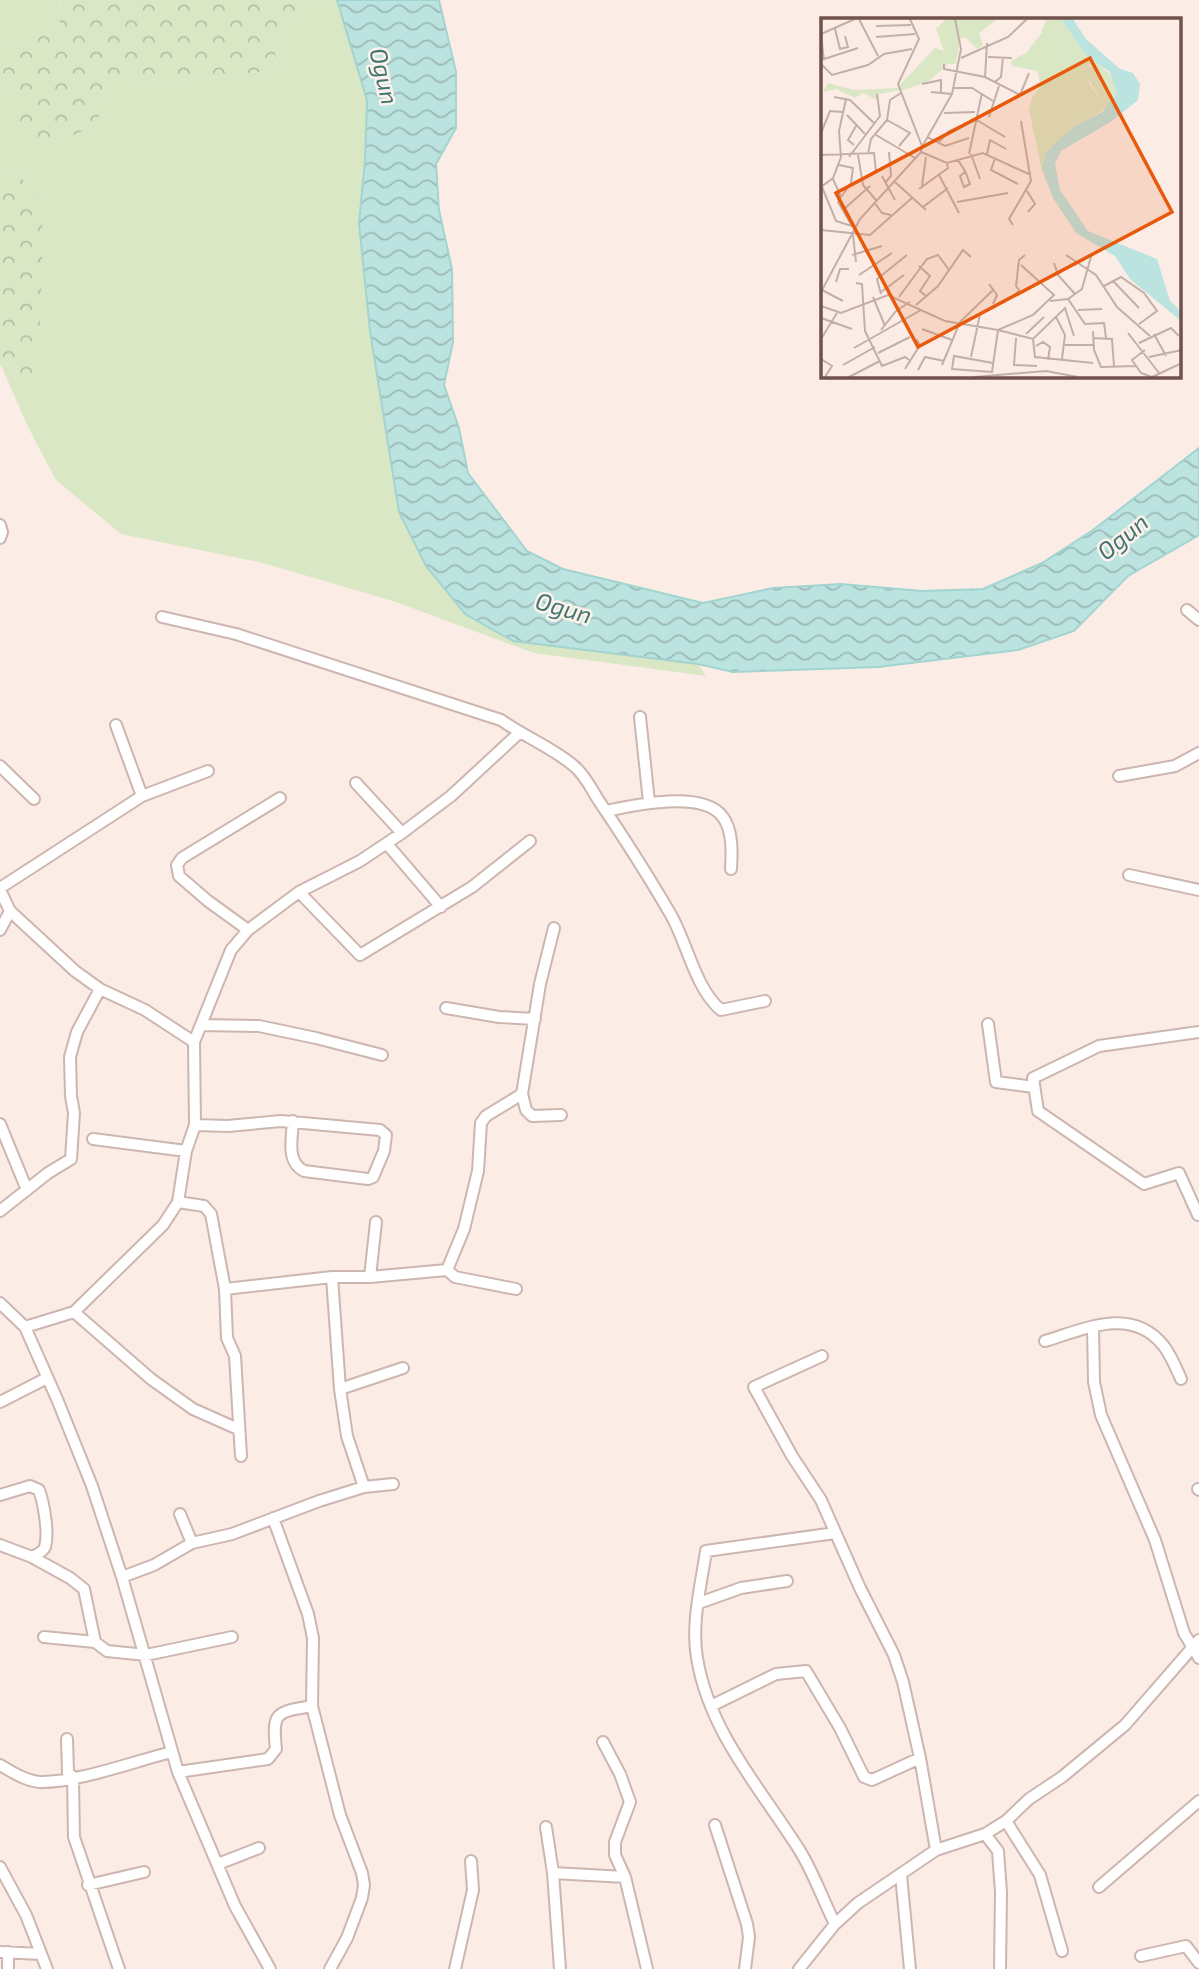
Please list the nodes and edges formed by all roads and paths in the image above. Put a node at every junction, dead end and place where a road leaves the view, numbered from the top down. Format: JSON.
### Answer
{"nodes":[{"id":1,"x":0,"y":525,"type":"edge"},
{"id":2,"x":0,"y":538,"type":"edge"},
{"id":3,"x":1187,"y":610,"type":"dead end"},
{"id":4,"x":162,"y":617,"type":"dead end"},
{"id":5,"x":1199,"y":620,"type":"edge"},
{"id":6,"x":640,"y":717,"type":"dead end"},
{"id":7,"x":116,"y":725,"type":"dead end"},
{"id":8,"x":519,"y":733,"type":"junction"},
{"id":9,"x":1199,"y":753,"type":"edge"},
{"id":10,"x":0,"y":766,"type":"edge"},
{"id":11,"x":208,"y":771,"type":"dead end"},
{"id":12,"x":1119,"y":776,"type":"dead end"},
{"id":13,"x":356,"y":783,"type":"dead end"},
{"id":14,"x":142,"y":796,"type":"junction"},
{"id":15,"x":280,"y":797,"type":"dead end"},
{"id":16,"x":33,"y":799,"type":"dead end"},
{"id":17,"x":649,"y":802,"type":"junction"},
{"id":18,"x":606,"y":811,"type":"junction"},
{"id":19,"x":402,"y":833,"type":"junction"},
{"id":20,"x":530,"y":841,"type":"dead end"},
{"id":21,"x":387,"y":844,"type":"junction"},
{"id":22,"x":731,"y":869,"type":"dead end"},
{"id":23,"x":1129,"y":875,"type":"dead end"},
{"id":24,"x":0,"y":889,"type":"edge"},
{"id":25,"x":1199,"y":890,"type":"edge"},
{"id":26,"x":299,"y":892,"type":"junction"},
{"id":27,"x":441,"y":907,"type":"junction"},
{"id":28,"x":9,"y":911,"type":"junction"},
{"id":29,"x":554,"y":928,"type":"dead end"},
{"id":30,"x":0,"y":930,"type":"edge"},
{"id":31,"x":248,"y":930,"type":"junction"},
{"id":32,"x":100,"y":989,"type":"junction"},
{"id":33,"x":765,"y":1001,"type":"dead end"},
{"id":34,"x":446,"y":1008,"type":"dead end"},
{"id":35,"x":535,"y":1019,"type":"junction"},
{"id":36,"x":988,"y":1024,"type":"dead end"},
{"id":37,"x":201,"y":1026,"type":"junction"},
{"id":38,"x":1199,"y":1031,"type":"edge"},
{"id":39,"x":194,"y":1042,"type":"junction"},
{"id":40,"x":382,"y":1055,"type":"dead end"},
{"id":41,"x":1034,"y":1087,"type":"junction"},
{"id":42,"x":522,"y":1094,"type":"junction"},
{"id":43,"x":561,"y":1115,"type":"dead end"},
{"id":44,"x":293,"y":1121,"type":"junction"},
{"id":45,"x":0,"y":1124,"type":"edge"},
{"id":46,"x":195,"y":1125,"type":"junction"},
{"id":47,"x":93,"y":1139,"type":"dead end"},
{"id":48,"x":186,"y":1152,"type":"junction"},
{"id":49,"x":26,"y":1190,"type":"junction"},
{"id":50,"x":178,"y":1202,"type":"junction"},
{"id":51,"x":0,"y":1211,"type":"edge"},
{"id":52,"x":1198,"y":1215,"type":"edge"},
{"id":53,"x":376,"y":1222,"type":"dead end"},
{"id":54,"x":447,"y":1270,"type":"junction"},
{"id":55,"x":331,"y":1277,"type":"junction"},
{"id":56,"x":370,"y":1277,"type":"junction"},
{"id":57,"x":225,"y":1289,"type":"junction"},
{"id":58,"x":516,"y":1289,"type":"dead end"},
{"id":59,"x":0,"y":1303,"type":"edge"},
{"id":60,"x":74,"y":1311,"type":"junction"},
{"id":61,"x":25,"y":1327,"type":"junction"},
{"id":62,"x":1093,"y":1327,"type":"junction"},
{"id":63,"x":1045,"y":1341,"type":"dead end"},
{"id":64,"x":822,"y":1356,"type":"dead end"},
{"id":65,"x":403,"y":1368,"type":"dead end"},
{"id":66,"x":47,"y":1378,"type":"junction"},
{"id":67,"x":1181,"y":1379,"type":"dead end"},
{"id":68,"x":340,"y":1389,"type":"junction"},
{"id":69,"x":0,"y":1402,"type":"edge"},
{"id":70,"x":238,"y":1429,"type":"junction"},
{"id":71,"x":240,"y":1457,"type":"dead end"},
{"id":72,"x":393,"y":1484,"type":"dead end"},
{"id":73,"x":364,"y":1487,"type":"junction"},
{"id":74,"x":0,"y":1495,"type":"edge"},
{"id":75,"x":180,"y":1514,"type":"dead end"},
{"id":76,"x":273,"y":1518,"type":"junction"},
{"id":77,"x":835,"y":1533,"type":"junction"},
{"id":78,"x":192,"y":1543,"type":"junction"},
{"id":79,"x":0,"y":1545,"type":"edge"},
{"id":80,"x":32,"y":1557,"type":"junction"},
{"id":81,"x":122,"y":1577,"type":"junction"},
{"id":82,"x":787,"y":1581,"type":"dead end"},
{"id":83,"x":699,"y":1603,"type":"junction"},
{"id":84,"x":44,"y":1637,"type":"dead end"},
{"id":85,"x":232,"y":1637,"type":"dead end"},
{"id":86,"x":95,"y":1642,"type":"junction"},
{"id":87,"x":1197,"y":1649,"type":"edge"},
{"id":88,"x":146,"y":1655,"type":"junction"},
{"id":89,"x":312,"y":1706,"type":"junction"},
{"id":90,"x":711,"y":1706,"type":"junction"},
{"id":91,"x":67,"y":1739,"type":"dead end"},
{"id":92,"x":603,"y":1742,"type":"dead end"},
{"id":93,"x":172,"y":1752,"type":"junction"},
{"id":94,"x":920,"y":1758,"type":"junction"},
{"id":95,"x":0,"y":1765,"type":"edge"},
{"id":96,"x":178,"y":1772,"type":"junction"},
{"id":97,"x":73,"y":1777,"type":"junction"},
{"id":98,"x":1199,"y":1801,"type":"edge"},
{"id":99,"x":1006,"y":1821,"type":"junction"},
{"id":100,"x":715,"y":1825,"type":"dead end"},
{"id":101,"x":546,"y":1827,"type":"dead end"},
{"id":102,"x":985,"y":1834,"type":"junction"},
{"id":103,"x":259,"y":1848,"type":"dead end"},
{"id":104,"x":936,"y":1850,"type":"junction"},
{"id":105,"x":471,"y":1861,"type":"dead end"},
{"id":106,"x":218,"y":1864,"type":"junction"},
{"id":107,"x":0,"y":1867,"type":"edge"},
{"id":108,"x":144,"y":1872,"type":"dead end"},
{"id":109,"x":553,"y":1873,"type":"junction"},
{"id":110,"x":901,"y":1875,"type":"junction"},
{"id":111,"x":625,"y":1877,"type":"junction"},
{"id":112,"x":88,"y":1885,"type":"junction"},
{"id":113,"x":1099,"y":1887,"type":"dead end"},
{"id":114,"x":835,"y":1924,"type":"junction"},
{"id":115,"x":1062,"y":1951,"type":"dead end"},
{"id":116,"x":4,"y":1952,"type":"edge"},
{"id":117,"x":41,"y":1954,"type":"junction"},
{"id":118,"x":1141,"y":1955,"type":"dead end"},
{"id":119,"x":1199,"y":1964,"type":"edge"},
{"id":120,"x":266,"y":1967,"type":"edge"},
{"id":121,"x":8,"y":1969,"type":"edge"},
{"id":122,"x":47,"y":1969,"type":"edge"},
{"id":123,"x":119,"y":1969,"type":"edge"},
{"id":124,"x":330,"y":1969,"type":"edge"},
{"id":125,"x":455,"y":1969,"type":"edge"},
{"id":126,"x":560,"y":1969,"type":"edge"},
{"id":127,"x":647,"y":1969,"type":"edge"},
{"id":128,"x":745,"y":1969,"type":"edge"},
{"id":129,"x":799,"y":1969,"type":"edge"},
{"id":130,"x":909,"y":1969,"type":"edge"},
{"id":131,"x":1000,"y":1969,"type":"edge"}],
"edges":[{"from":1,"to":2,"type":"street"},
{"from":3,"to":5,"type":"street"},
{"from":4,"to":8,"type":"street"},
{"from":6,"to":17,"type":"street"},
{"from":7,"to":14,"type":"street"},
{"from":8,"to":18,"type":"street"},
{"from":8,"to":19,"type":"street"},
{"from":9,"to":12,"type":"street"},
{"from":10,"to":16,"type":"street"},
{"from":11,"to":14,"type":"street"},
{"from":13,"to":19,"type":"street"},
{"from":14,"to":24,"type":"street"},
{"from":15,"to":31,"type":"street"},
{"from":17,"to":18,"type":"street"},
{"from":17,"to":22,"type":"street"},
{"from":18,"to":33,"type":"street"},
{"from":19,"to":21,"type":"street"},
{"from":20,"to":27,"type":"street"},
{"from":21,"to":26,"type":"street"},
{"from":21,"to":27,"type":"street"},
{"from":23,"to":25,"type":"street"},
{"from":24,"to":28,"type":"street"},
{"from":26,"to":27,"type":"street"},
{"from":26,"to":31,"type":"street"},
{"from":28,"to":30,"type":"street"},
{"from":28,"to":32,"type":"street"},
{"from":29,"to":35,"type":"street"},
{"from":31,"to":37,"type":"street"},
{"from":32,"to":39,"type":"street"},
{"from":32,"to":49,"type":"street"},
{"from":34,"to":35,"type":"street"},
{"from":35,"to":42,"type":"street"},
{"from":36,"to":41,"type":"street"},
{"from":37,"to":39,"type":"street"},
{"from":37,"to":40,"type":"street"},
{"from":38,"to":41,"type":"street"},
{"from":39,"to":46,"type":"street"},
{"from":41,"to":52,"type":"street"},
{"from":42,"to":43,"type":"street"},
{"from":42,"to":54,"type":"street"},
{"from":44,"to":44,"type":"street"},
{"from":44,"to":46,"type":"street"},
{"from":45,"to":49,"type":"street"},
{"from":46,"to":48,"type":"street"},
{"from":47,"to":48,"type":"street"},
{"from":48,"to":50,"type":"street"},
{"from":49,"to":51,"type":"street"},
{"from":50,"to":57,"type":"street"},
{"from":50,"to":60,"type":"street"},
{"from":53,"to":56,"type":"street"},
{"from":54,"to":56,"type":"street"},
{"from":54,"to":58,"type":"street"},
{"from":55,"to":56,"type":"street"},
{"from":55,"to":57,"type":"street"},
{"from":55,"to":68,"type":"street"},
{"from":57,"to":70,"type":"street"},
{"from":59,"to":61,"type":"street"},
{"from":60,"to":61,"type":"street"},
{"from":60,"to":70,"type":"street"},
{"from":61,"to":66,"type":"street"},
{"from":62,"to":63,"type":"street"},
{"from":62,"to":67,"type":"street"},
{"from":62,"to":87,"type":"street"},
{"from":64,"to":77,"type":"street"},
{"from":65,"to":68,"type":"street"},
{"from":66,"to":69,"type":"street"},
{"from":66,"to":81,"type":"street"},
{"from":68,"to":73,"type":"street"},
{"from":70,"to":71,"type":"street"},
{"from":72,"to":73,"type":"street"},
{"from":73,"to":76,"type":"street"},
{"from":74,"to":80,"type":"street"},
{"from":75,"to":78,"type":"street"},
{"from":76,"to":78,"type":"street"},
{"from":76,"to":89,"type":"street"},
{"from":77,"to":83,"type":"street"},
{"from":77,"to":94,"type":"street"},
{"from":78,"to":81,"type":"street"},
{"from":79,"to":80,"type":"street"},
{"from":80,"to":86,"type":"street"},
{"from":81,"to":88,"type":"street"},
{"from":82,"to":83,"type":"street"},
{"from":83,"to":90,"type":"street"},
{"from":84,"to":86,"type":"street"},
{"from":85,"to":88,"type":"street"},
{"from":86,"to":88,"type":"street"},
{"from":87,"to":99,"type":"street"},
{"from":88,"to":93,"type":"street"},
{"from":89,"to":96,"type":"street"},
{"from":89,"to":124,"type":"street"},
{"from":90,"to":94,"type":"street"},
{"from":90,"to":114,"type":"street"},
{"from":91,"to":97,"type":"street"},
{"from":92,"to":111,"type":"street"},
{"from":93,"to":96,"type":"street"},
{"from":93,"to":97,"type":"street"},
{"from":94,"to":104,"type":"street"},
{"from":95,"to":97,"type":"street"},
{"from":96,"to":106,"type":"street"},
{"from":97,"to":112,"type":"street"},
{"from":98,"to":113,"type":"street"},
{"from":99,"to":102,"type":"street"},
{"from":99,"to":115,"type":"street"},
{"from":100,"to":128,"type":"street"},
{"from":101,"to":109,"type":"street"},
{"from":102,"to":104,"type":"street"},
{"from":102,"to":131,"type":"street"},
{"from":103,"to":106,"type":"street"},
{"from":104,"to":110,"type":"street"},
{"from":105,"to":125,"type":"street"},
{"from":106,"to":120,"type":"street"},
{"from":107,"to":117,"type":"street"},
{"from":108,"to":112,"type":"street"},
{"from":109,"to":111,"type":"street"},
{"from":109,"to":126,"type":"street"},
{"from":110,"to":114,"type":"street"},
{"from":110,"to":130,"type":"street"},
{"from":111,"to":127,"type":"street"},
{"from":112,"to":123,"type":"street"},
{"from":114,"to":129,"type":"street"},
{"from":116,"to":117,"type":"street"},
{"from":116,"to":121,"type":"street"},
{"from":117,"to":122,"type":"street"},
{"from":118,"to":119,"type":"street"}]}
